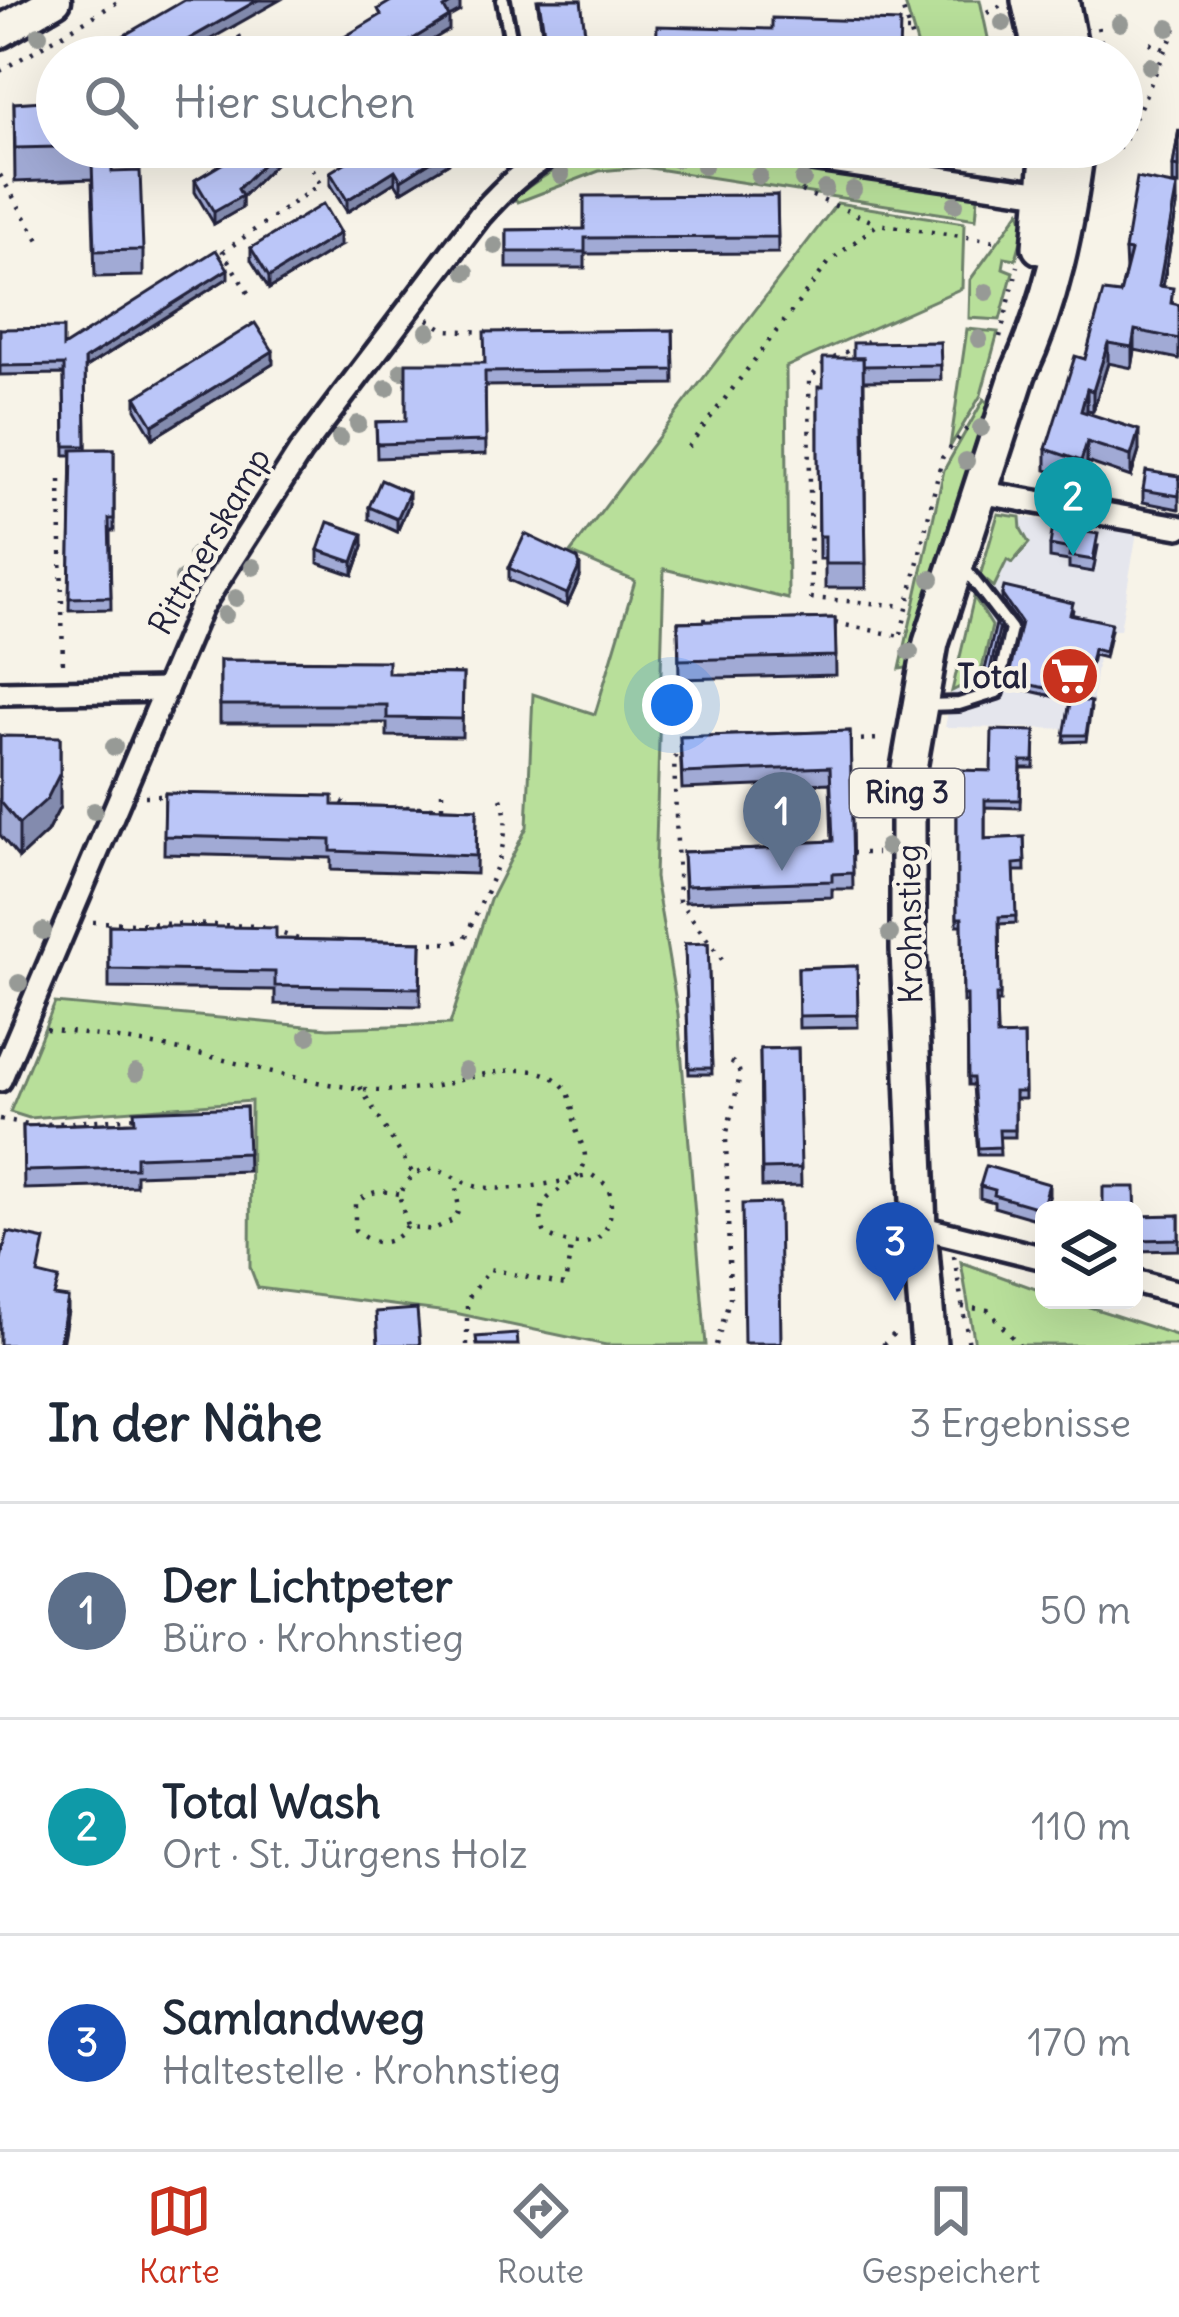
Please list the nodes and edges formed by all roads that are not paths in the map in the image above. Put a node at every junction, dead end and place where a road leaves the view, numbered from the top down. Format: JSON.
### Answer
{"nodes":[{"id":1,"x":55,"y":0,"type":"edge"},
{"id":2,"x":503,"y":0,"type":"edge"},
{"id":3,"x":1029,"y":0,"type":"edge"},
{"id":4,"x":1061,"y":0,"type":"edge"},
{"id":5,"x":0,"y":32,"type":"edge"},
{"id":6,"x":510,"y":36,"type":"edge"},
{"id":7,"x":1037,"y":36,"type":"edge"},
{"id":8,"x":1068,"y":36,"type":"edge"},
{"id":9,"x":522,"y":168,"type":"edge"},
{"id":10,"x":874,"y":168,"type":"edge"},
{"id":11,"x":1053,"y":168,"type":"edge"},
{"id":12,"x":1069,"y":168,"type":"edge"},
{"id":13,"x":1059,"y":195,"type":"junction"},
{"id":14,"x":979,"y":492,"type":"junction"},
{"id":15,"x":1179,"y":527,"type":"edge"},
{"id":16,"x":957,"y":559,"type":"junction"},
{"id":17,"x":166,"y":690,"type":"junction"},
{"id":18,"x":0,"y":693,"type":"edge"},
{"id":19,"x":918,"y":706,"type":"junction"},
{"id":20,"x":0,"y":1080,"type":"edge"},
{"id":21,"x":935,"y":1230,"type":"junction"},
{"id":22,"x":1035,"y":1256,"type":"edge"},
{"id":23,"x":1143,"y":1283,"type":"edge"},
{"id":24,"x":1179,"y":1293,"type":"edge"},
{"id":25,"x":914,"y":1337,"type":"edge"}],
"edges":[{"from":1,"to":5,"type":"main road"},
{"from":2,"to":6,"type":"lane"},
{"from":3,"to":7,"type":"main road"},
{"from":4,"to":8,"type":"main road"},
{"from":9,"to":17,"type":"street","name":"Rittmerskamp"},
{"from":10,"to":13,"type":"street"},
{"from":11,"to":13,"type":"main road","name":"Krohnstieg","number":"Ring 3"},
{"from":12,"to":13,"type":"main road","name":"Krohnstieg","number":"Ring 3"},
{"from":13,"to":14,"type":"main road","name":"Krohnstieg","number":"Ring 3"},
{"from":14,"to":15,"type":"street"},
{"from":14,"to":16,"type":"main road","name":"Krohnstieg","number":"Ring 3"},
{"from":16,"to":19,"type":"main road","name":"Krohnstieg","number":"Ring 3"},
{"from":16,"to":19,"type":"lane"},
{"from":17,"to":18,"type":"street"},
{"from":17,"to":20,"type":"street","name":"Rittmerskamp"},
{"from":19,"to":21,"type":"main road","name":"Krohnstieg","number":"Ring 3"},
{"from":21,"to":22,"type":"street"},
{"from":21,"to":25,"type":"main road","name":"Krohnstieg","number":"Ring 3"},
{"from":23,"to":24,"type":"street"}]}
